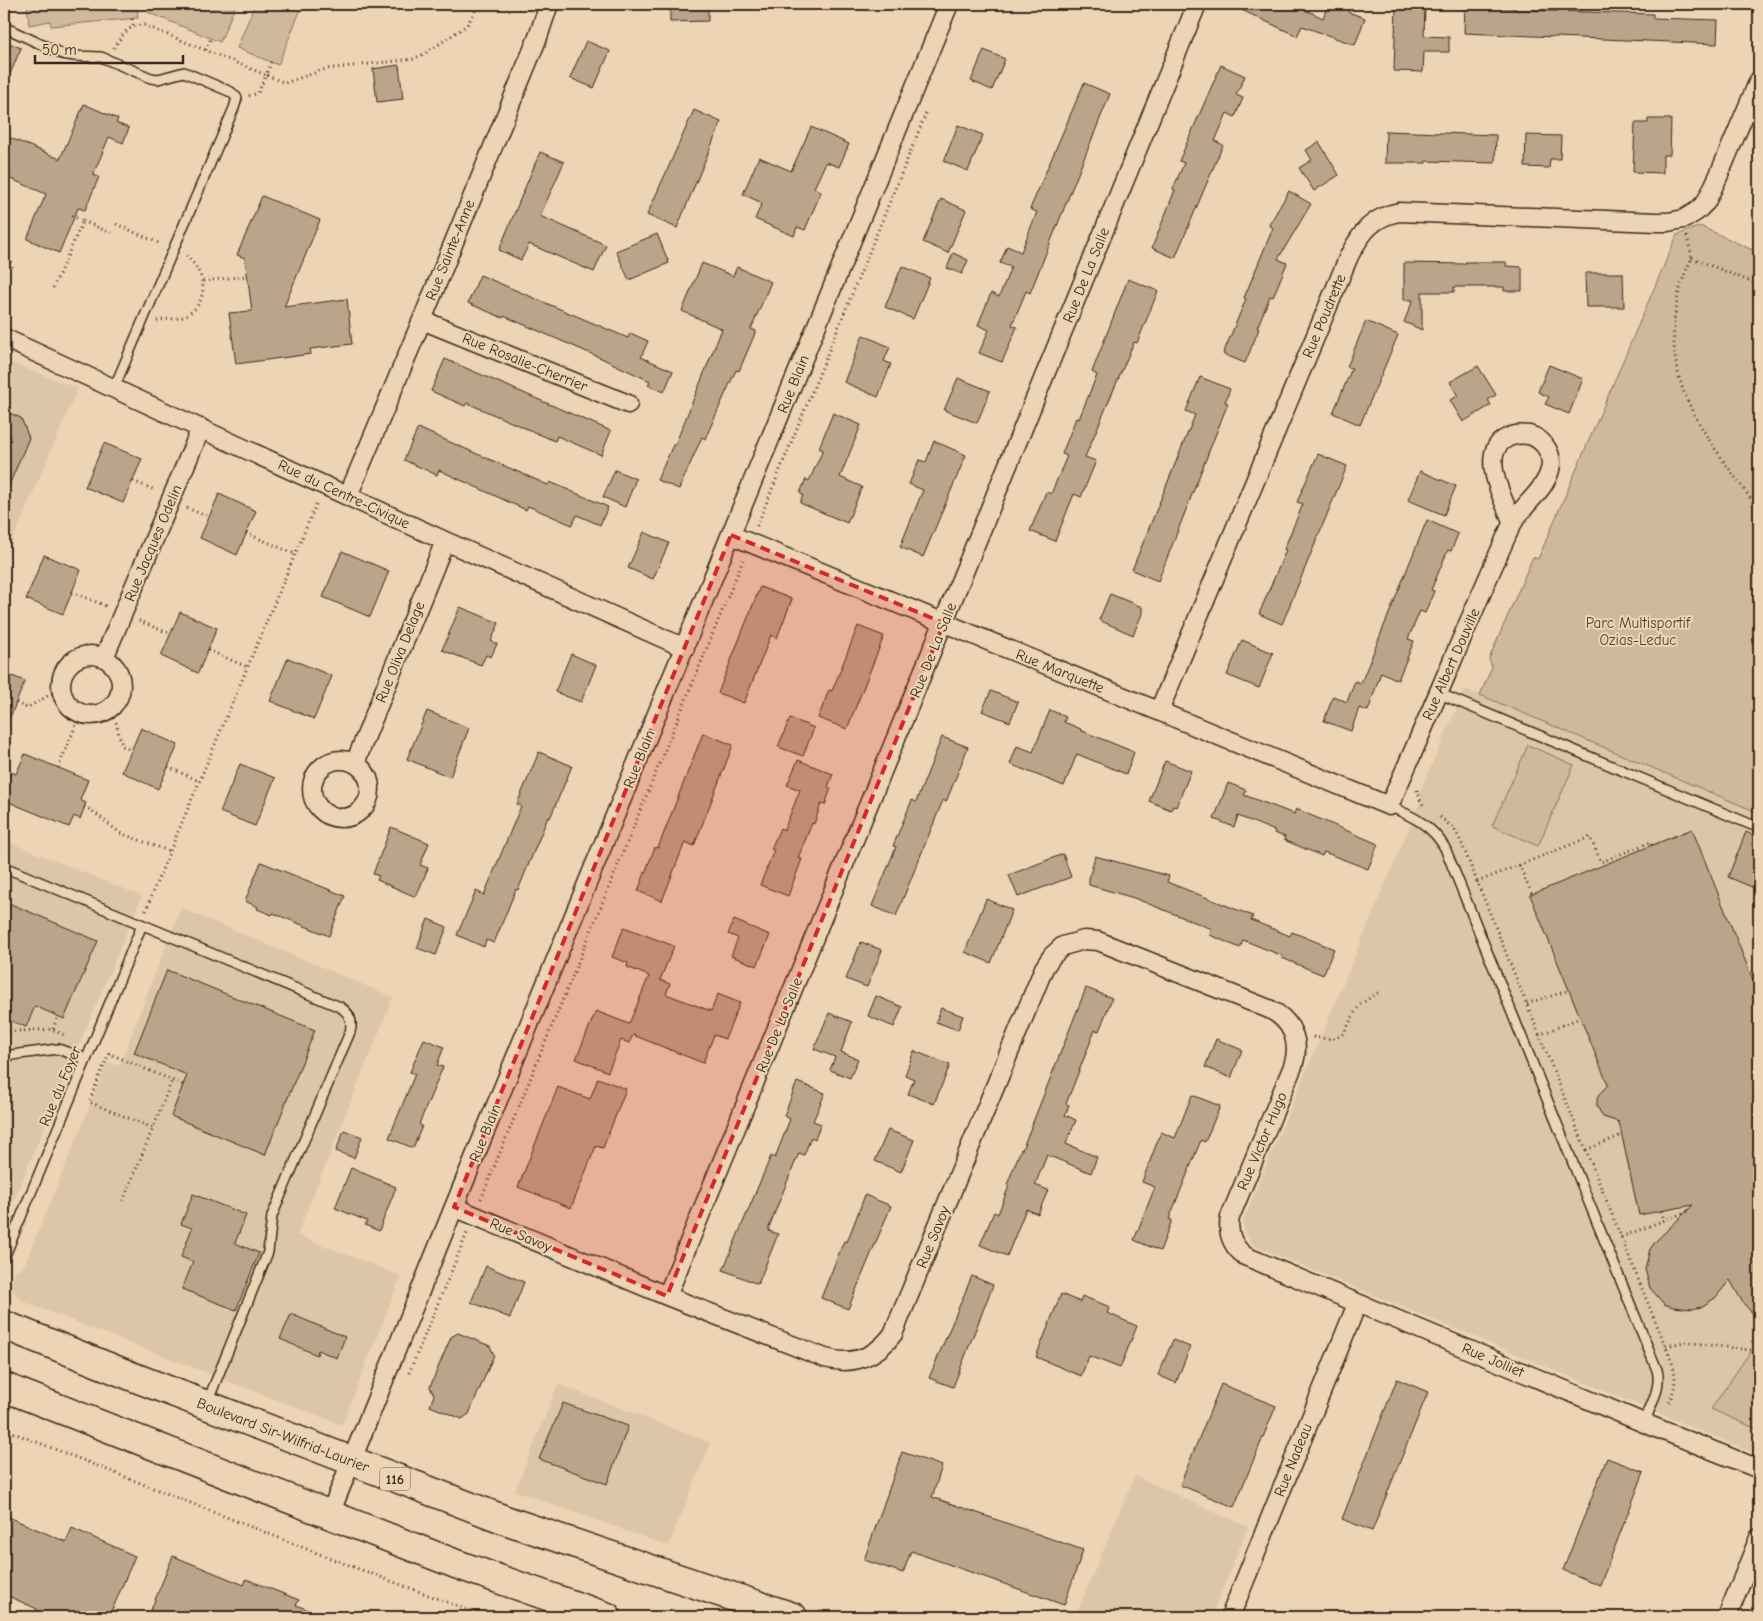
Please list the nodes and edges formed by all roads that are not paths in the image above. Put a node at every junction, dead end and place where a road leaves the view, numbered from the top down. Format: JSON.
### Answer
{"nodes":[{"id":1,"x":549,"y":4,"type":"edge"},
{"id":2,"x":949,"y":4,"type":"edge"},
{"id":3,"x":1197,"y":4,"type":"edge"},
{"id":4,"x":4,"y":27,"type":"edge"},
{"id":5,"x":1759,"y":80,"type":"edge"},
{"id":6,"x":422,"y":320,"type":"junction"},
{"id":7,"x":4,"y":338,"type":"edge"},
{"id":8,"x":114,"y":388,"type":"junction"},
{"id":9,"x":628,"y":404,"type":"dead end"},
{"id":10,"x":201,"y":428,"type":"junction"},
{"id":11,"x":348,"y":496,"type":"junction"},
{"id":12,"x":1513,"y":523,"type":"junction"},
{"id":13,"x":731,"y":535,"type":"junction"},
{"id":14,"x":445,"y":541,"type":"junction"},
{"id":15,"x":944,"y":623,"type":"junction"},
{"id":16,"x":685,"y":648,"type":"junction"},
{"id":17,"x":104,"y":658,"type":"junction"},
{"id":18,"x":1438,"y":693,"type":"junction"},
{"id":19,"x":1159,"y":711,"type":"junction"},
{"id":20,"x":355,"y":763,"type":"dead end"},
{"id":21,"x":1389,"y":806,"type":"junction"},
{"id":22,"x":1752,"y":825,"type":"dead end"},
{"id":23,"x":4,"y":867,"type":"edge"},
{"id":24,"x":142,"y":925,"type":"junction"},
{"id":25,"x":1295,"y":1039,"type":"joint"},
{"id":26,"x":4,"y":1056,"type":"edge"},
{"id":27,"x":86,"y":1059,"type":"junction"},
{"id":28,"x":454,"y":1207,"type":"junction"},
{"id":29,"x":1232,"y":1242,"type":"joint"},
{"id":30,"x":4,"y":1258,"type":"edge"},
{"id":31,"x":667,"y":1296,"type":"junction"},
{"id":32,"x":1357,"y":1304,"type":"junction"},
{"id":33,"x":4,"y":1325,"type":"edge"},
{"id":34,"x":4,"y":1387,"type":"edge"},
{"id":35,"x":206,"y":1405,"type":"junction"},
{"id":36,"x":1644,"y":1423,"type":"junction"},
{"id":37,"x":351,"y":1462,"type":"junction"},
{"id":38,"x":1759,"y":1469,"type":"edge"},
{"id":39,"x":330,"y":1514,"type":"junction"},
{"id":40,"x":1759,"y":1538,"type":"edge"},
{"id":41,"x":607,"y":1617,"type":"edge"},
{"id":42,"x":793,"y":1617,"type":"edge"},
{"id":43,"x":1230,"y":1617,"type":"edge"},
{"id":44,"x":1728,"y":1617,"type":"edge"}],
"edges":[{"from":1,"to":6,"type":"street","name":"Rue Sainte-Anne"},
{"from":2,"to":13,"type":"street","name":"Rue Blain"},
{"from":3,"to":15,"type":"street","name":"Rue De La Salle"},
{"from":4,"to":8,"type":"lane"},
{"from":5,"to":19,"type":"street","name":"Rue Poudrette"},
{"from":6,"to":9,"type":"street","name":"Rue Rosalie-Cherrier"},
{"from":6,"to":11,"type":"street","name":"Rue Sainte-Anne"},
{"from":7,"to":8,"type":"street","name":"Rue du Centre-Civique"},
{"from":8,"to":10,"type":"street","name":"Rue du Centre-Civique"},
{"from":10,"to":11,"type":"street","name":"Rue du Centre-Civique"},
{"from":10,"to":17,"type":"street","name":"Rue Jacques Odelin"},
{"from":11,"to":14,"type":"street","name":"Rue du Centre-Civique"},
{"from":12,"to":12,"type":"street","name":"Rue Albert Douville"},
{"from":12,"to":18,"type":"street","name":"Rue Albert Douville"},
{"from":13,"to":15,"type":"street","name":"Rue Marquette"},
{"from":13,"to":16,"type":"street","name":"Rue Blain"},
{"from":14,"to":16,"type":"street","name":"Rue du Centre-Civique"},
{"from":14,"to":20,"type":"street","name":"Rue Oliva Delage"},
{"from":15,"to":19,"type":"street","name":"Rue Marquette"},
{"from":15,"to":31,"type":"street","name":"Rue De La Salle"},
{"from":16,"to":28,"type":"street","name":"Rue Blain"},
{"from":17,"to":17,"type":"street"},
{"from":18,"to":21,"type":"street","name":"Rue Albert Douville"},
{"from":18,"to":22,"type":"lane"},
{"from":19,"to":21,"type":"street","name":"Rue Marquette"},
{"from":21,"to":36,"type":"lane"},
{"from":23,"to":24,"type":"lane"},
{"from":24,"to":27,"type":"lane","name":"Rue du Foyer"},
{"from":24,"to":35,"type":"lane"},
{"from":25,"to":29,"type":"street","name":"Rue Victor Hugo"},
{"from":25,"to":31,"type":"street","name":"Rue Savoy"},
{"from":26,"to":27,"type":"lane"},
{"from":27,"to":30,"type":"lane","name":"Rue du Foyer"},
{"from":28,"to":31,"type":"street","name":"Rue Savoy"},
{"from":28,"to":37,"type":"street","name":"Rue Blain"},
{"from":29,"to":32,"type":"street","name":"Rue Jolliet"},
{"from":32,"to":36,"type":"street","name":"Rue Jolliet"},
{"from":32,"to":43,"type":"street","name":"Rue Nadeau"},
{"from":33,"to":35,"type":"main road","name":"Boulevard Sir-Wilfrid-Laurier","number":"116"},
{"from":34,"to":39,"type":"main road"},
{"from":35,"to":37,"type":"main road","name":"Boulevard Sir-Wilfrid-Laurier","number":"116"},
{"from":36,"to":38,"type":"street","name":"Rue Jolliet"},
{"from":37,"to":39,"type":"street","name":"Rue Blain"},
{"from":37,"to":42,"type":"main road","name":"Boulevard Sir-Wilfrid-Laurier","number":"116"},
{"from":39,"to":41,"type":"main road"},
{"from":40,"to":44,"type":"street"}]}
